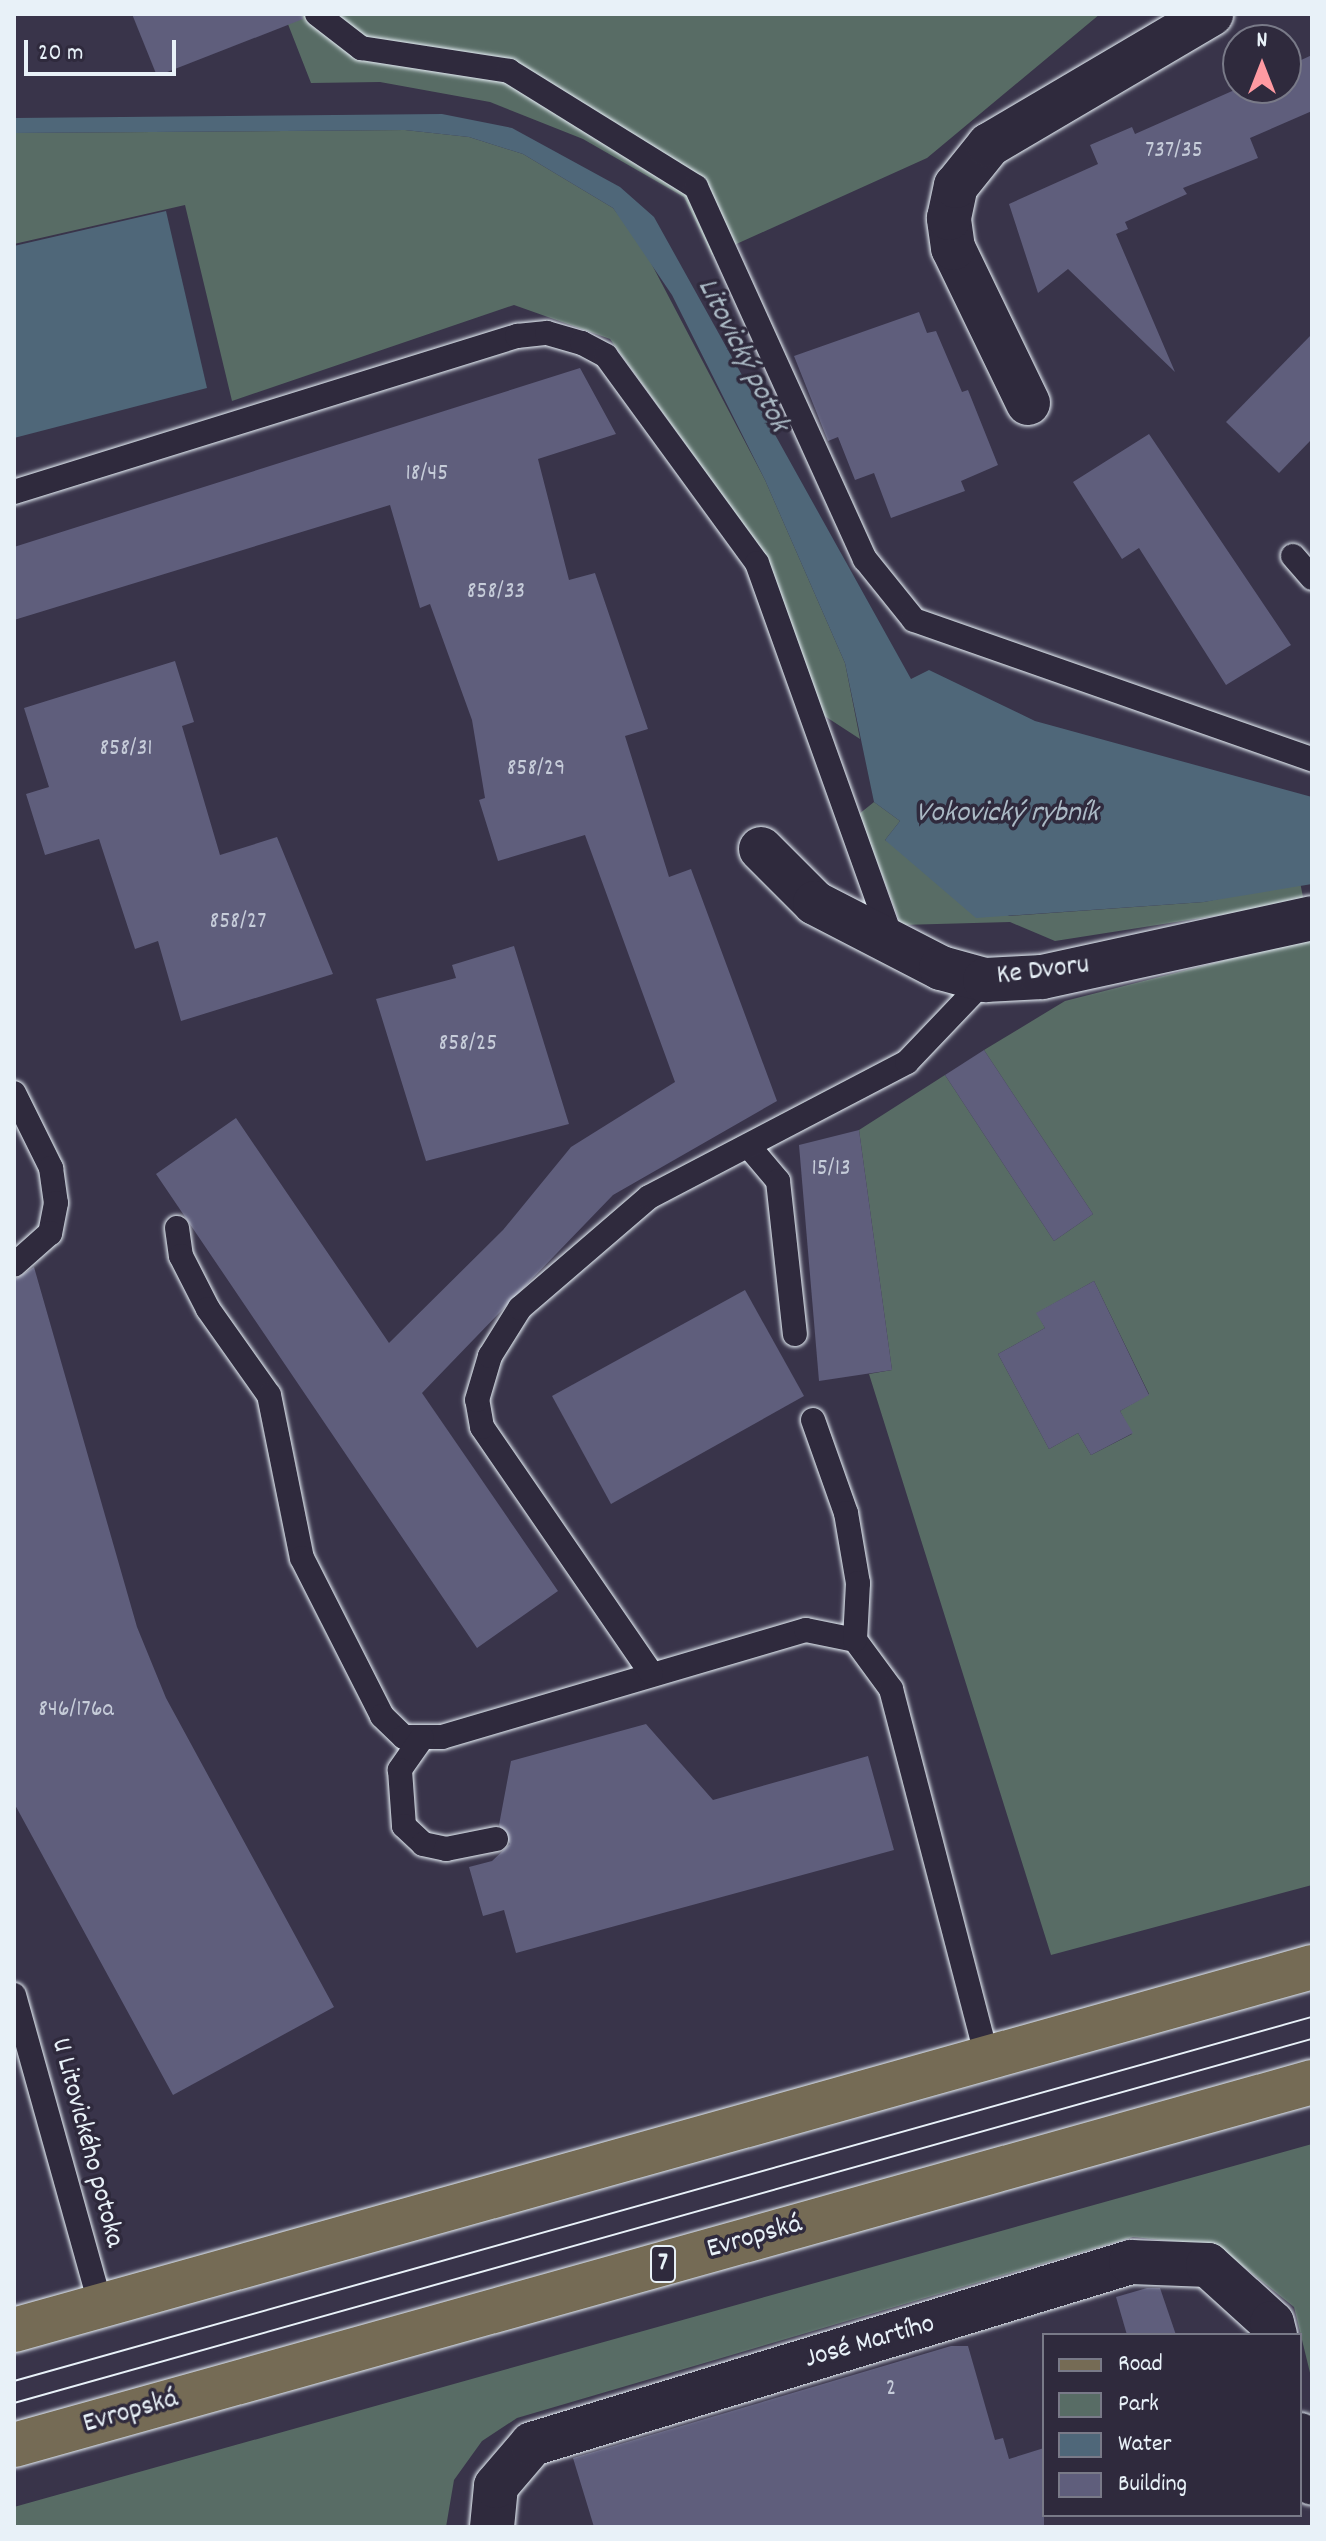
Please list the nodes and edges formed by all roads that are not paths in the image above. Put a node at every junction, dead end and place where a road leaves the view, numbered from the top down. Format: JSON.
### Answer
{"nodes":[{"id":1,"x":317,"y":14,"type":"edge"},
{"id":2,"x":1211,"y":14,"type":"edge"},
{"id":3,"x":1028,"y":403,"type":"dead end"},
{"id":4,"x":14,"y":492,"type":"edge"},
{"id":5,"x":1293,"y":556,"type":"dead end"},
{"id":6,"x":1312,"y":578,"type":"edge"},
{"id":7,"x":1312,"y":759,"type":"edge"},
{"id":8,"x":761,"y":849,"type":"dead end"},
{"id":9,"x":1312,"y":918,"type":"edge"},
{"id":10,"x":893,"y":945,"type":"junction"},
{"id":11,"x":985,"y":980,"type":"junction"},
{"id":12,"x":14,"y":1093,"type":"edge"},
{"id":13,"x":751,"y":1149,"type":"junction"},
{"id":14,"x":177,"y":1228,"type":"dead end"},
{"id":15,"x":14,"y":1265,"type":"edge"},
{"id":16,"x":795,"y":1334,"type":"dead end"},
{"id":17,"x":813,"y":1420,"type":"dead end"},
{"id":18,"x":855,"y":1640,"type":"junction"},
{"id":19,"x":651,"y":1673,"type":"junction"},
{"id":20,"x":422,"y":1738,"type":"junction"},
{"id":21,"x":496,"y":1839,"type":"dead end"},
{"id":22,"x":1312,"y":1967,"type":"edge"},
{"id":23,"x":14,"y":1995,"type":"edge"},
{"id":24,"x":987,"y":2058,"type":"junction"},
{"id":25,"x":1312,"y":2082,"type":"edge"},
{"id":26,"x":101,"y":2306,"type":"junction"},
{"id":27,"x":14,"y":2330,"type":"edge"},
{"id":28,"x":1274,"y":2333,"type":"edge"},
{"id":29,"x":1302,"y":2443,"type":"edge"},
{"id":30,"x":14,"y":2445,"type":"edge"},
{"id":31,"x":1312,"y":2483,"type":"edge"},
{"id":32,"x":492,"y":2527,"type":"edge"}],
"edges":[{"from":1,"to":7,"type":"lane"},
{"from":2,"to":3,"type":"street"},
{"from":4,"to":10,"type":"lane"},
{"from":5,"to":6,"type":"lane"},
{"from":8,"to":10,"type":"street","name":"Ke Dvoru"},
{"from":9,"to":11,"type":"street","name":"Ke Dvoru"},
{"from":10,"to":11,"type":"street","name":"Ke Dvoru"},
{"from":11,"to":13,"type":"lane"},
{"from":12,"to":15,"type":"lane"},
{"from":13,"to":16,"type":"lane"},
{"from":13,"to":19,"type":"lane"},
{"from":14,"to":20,"type":"lane"},
{"from":17,"to":18,"type":"lane"},
{"from":18,"to":19,"type":"lane"},
{"from":18,"to":24,"type":"lane"},
{"from":19,"to":20,"type":"lane"},
{"from":20,"to":21,"type":"lane"},
{"from":22,"to":24,"type":"main road"},
{"from":23,"to":26,"type":"lane","name":"U Litovického potoka"},
{"from":24,"to":26,"type":"main road"},
{"from":25,"to":30,"type":"main road","name":"Evropská","number":"7"},
{"from":26,"to":27,"type":"main road"},
{"from":28,"to":32,"type":"street","name":"José Martího"},
{"from":29,"to":31,"type":"street"}]}
